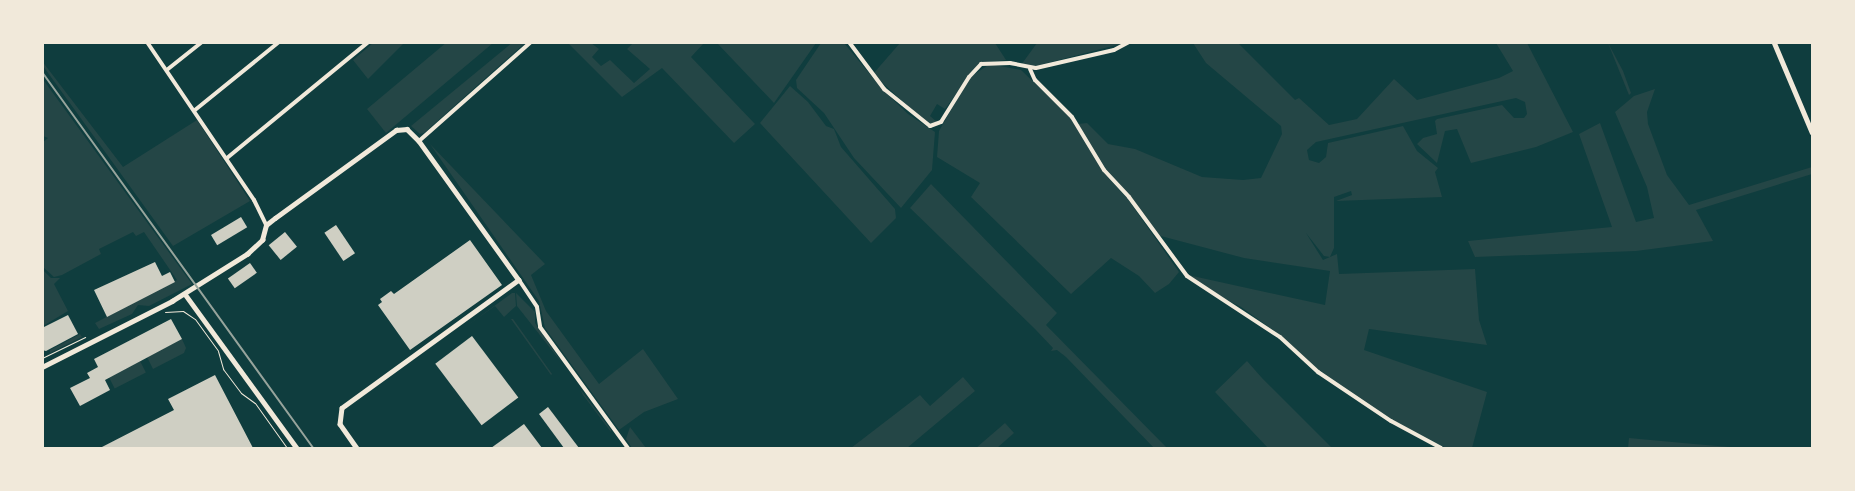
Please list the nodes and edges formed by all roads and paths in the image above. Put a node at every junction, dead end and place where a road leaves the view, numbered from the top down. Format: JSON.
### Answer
{"nodes":[{"id":1,"x":147,"y":42,"type":"edge"},
{"id":2,"x":202,"y":42,"type":"edge"},
{"id":3,"x":279,"y":42,"type":"edge"},
{"id":4,"x":368,"y":42,"type":"edge"},
{"id":5,"x":531,"y":42,"type":"edge"},
{"id":6,"x":849,"y":42,"type":"edge"},
{"id":7,"x":1130,"y":42,"type":"edge"},
{"id":8,"x":1774,"y":42,"type":"edge"},
{"id":9,"x":168,"y":69,"type":"junction"},
{"id":10,"x":1030,"y":69,"type":"junction"},
{"id":11,"x":195,"y":110,"type":"junction"},
{"id":12,"x":1812,"y":132,"type":"edge"},
{"id":13,"x":420,"y":141,"type":"junction"},
{"id":14,"x":227,"y":158,"type":"junction"},
{"id":15,"x":266,"y":225,"type":"junction"},
{"id":16,"x":519,"y":280,"type":"junction"},
{"id":17,"x":185,"y":294,"type":"junction"},
{"id":18,"x":165,"y":312,"type":"dead end"},
{"id":19,"x":85,"y":338,"type":"dead end"},
{"id":20,"x":42,"y":358,"type":"edge"},
{"id":21,"x":42,"y":367,"type":"edge"},
{"id":22,"x":287,"y":448,"type":"edge"},
{"id":23,"x":297,"y":448,"type":"edge"},
{"id":24,"x":357,"y":448,"type":"edge"},
{"id":25,"x":628,"y":448,"type":"edge"},
{"id":26,"x":1441,"y":448,"type":"edge"}],
"edges":[{"from":1,"to":9,"type":"street"},
{"from":2,"to":9,"type":"street"},
{"from":3,"to":11,"type":"street"},
{"from":4,"to":14,"type":"street"},
{"from":5,"to":13,"type":"street"},
{"from":6,"to":10,"type":"street"},
{"from":7,"to":10,"type":"street"},
{"from":8,"to":12,"type":"street"},
{"from":9,"to":11,"type":"street"},
{"from":10,"to":26,"type":"street"},
{"from":11,"to":14,"type":"street"},
{"from":13,"to":15,"type":"street"},
{"from":13,"to":16,"type":"street"},
{"from":14,"to":15,"type":"street"},
{"from":15,"to":17,"type":"street"},
{"from":16,"to":24,"type":"street"},
{"from":16,"to":25,"type":"street"},
{"from":17,"to":21,"type":"street"},
{"from":17,"to":23,"type":"street"},
{"from":18,"to":22,"type":"path"},
{"from":19,"to":20,"type":"path"}]}
